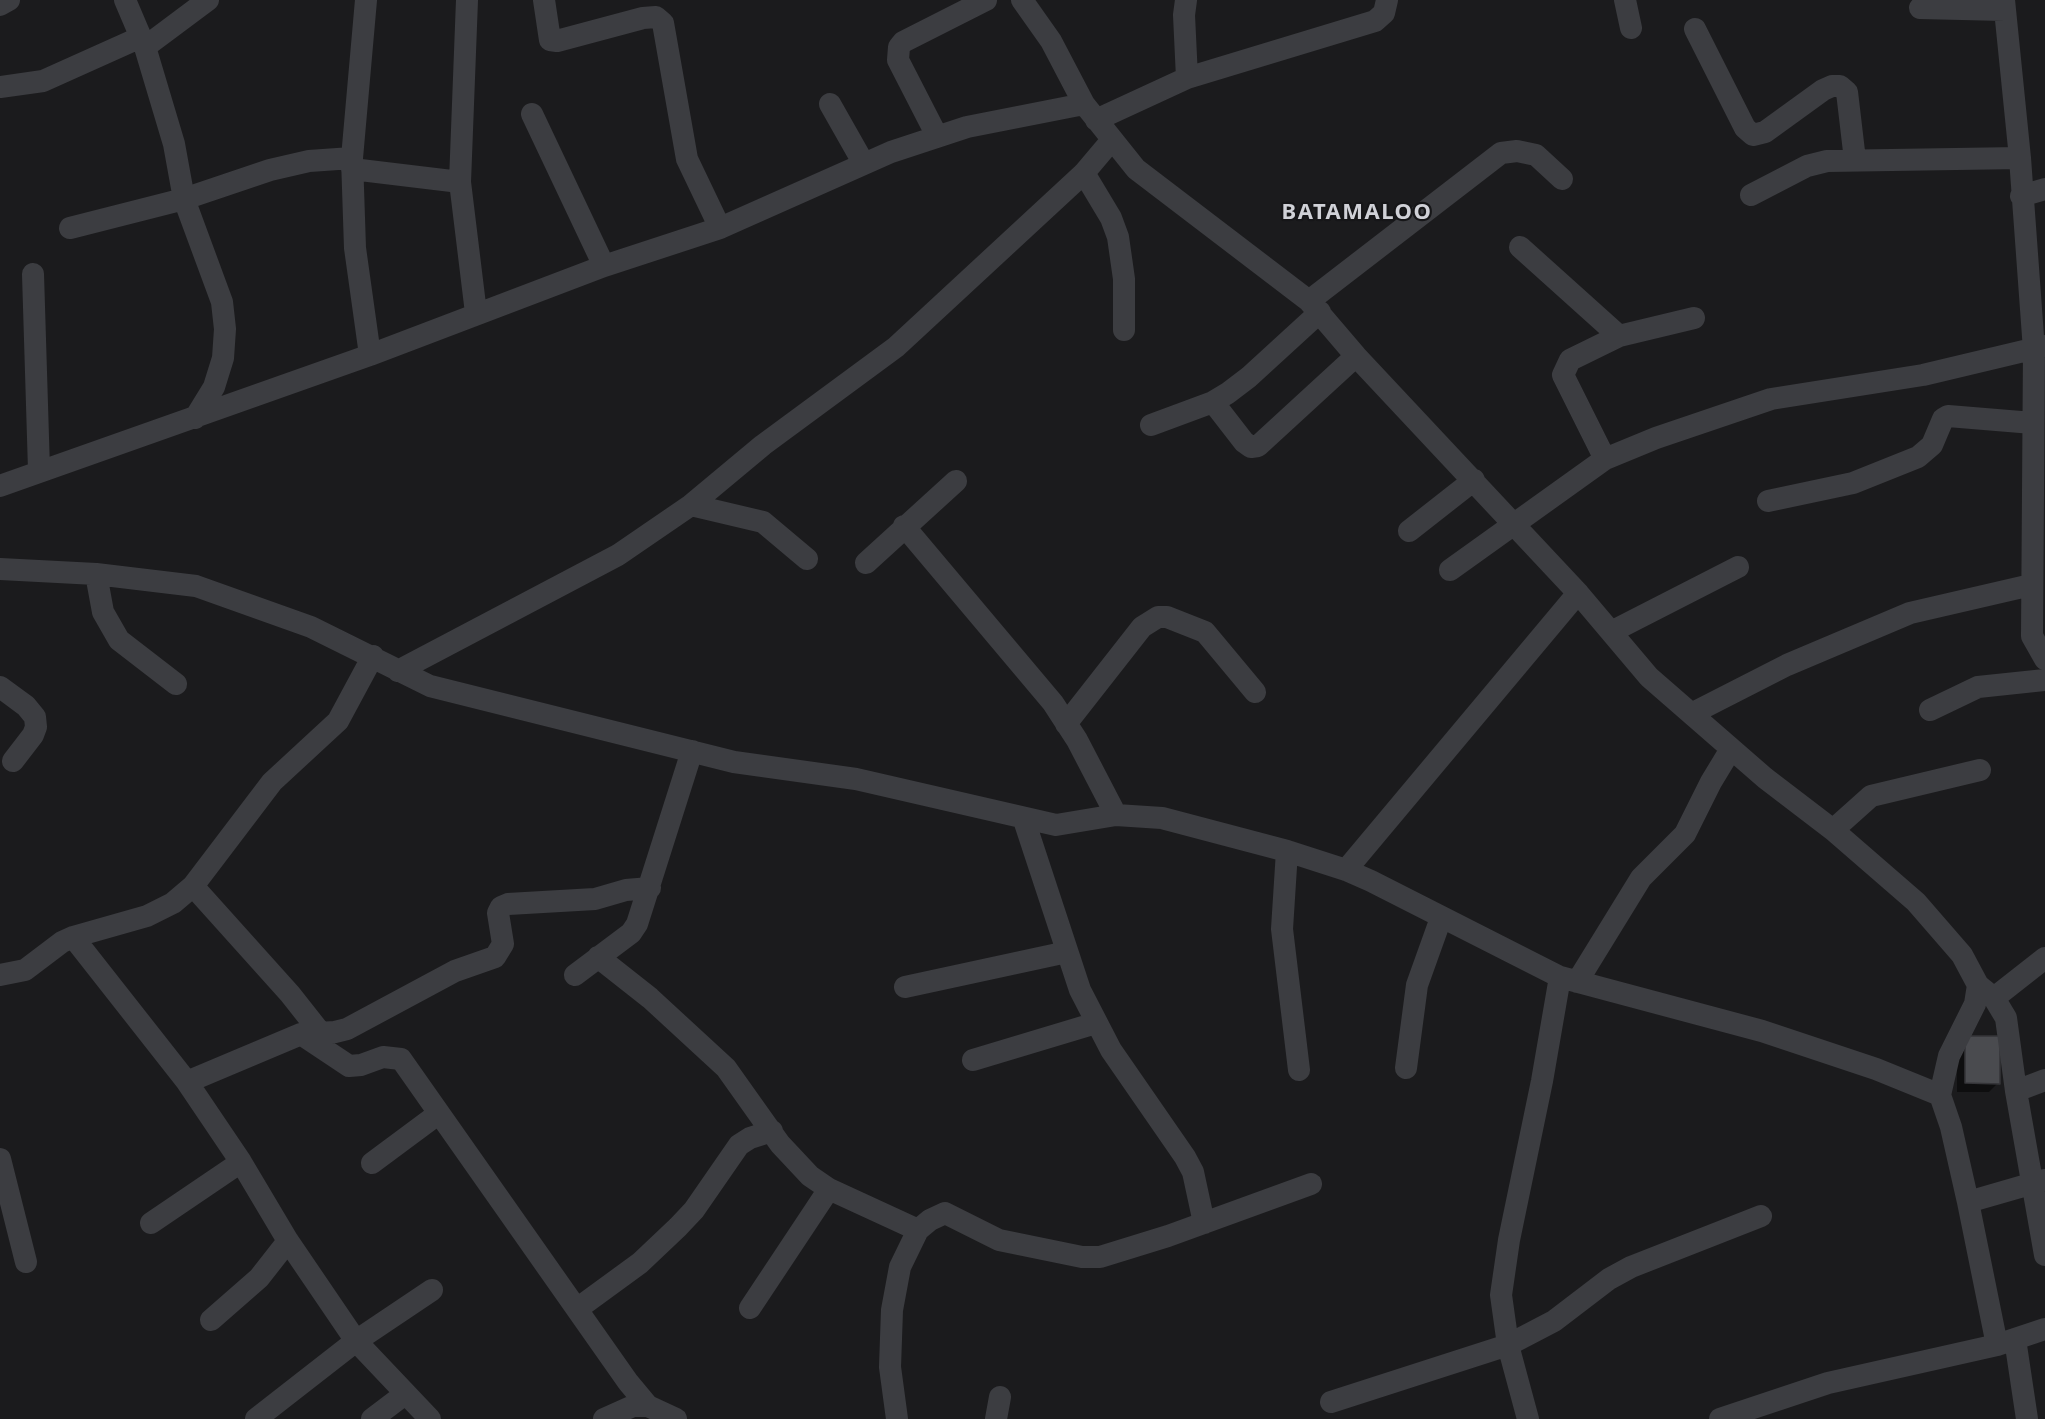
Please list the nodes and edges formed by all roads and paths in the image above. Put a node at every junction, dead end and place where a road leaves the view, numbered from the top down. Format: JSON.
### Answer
{"nodes":[{"id":1,"x":9,"y":0,"type":"edge"},
{"id":2,"x":125,"y":0,"type":"edge"},
{"id":3,"x":208,"y":0,"type":"edge"},
{"id":4,"x":366,"y":0,"type":"edge"},
{"id":5,"x":467,"y":0,"type":"edge"},
{"id":6,"x":544,"y":0,"type":"edge"},
{"id":7,"x":659,"y":0,"type":"edge"},
{"id":8,"x":986,"y":0,"type":"edge"},
{"id":9,"x":1022,"y":0,"type":"edge"},
{"id":10,"x":1186,"y":0,"type":"edge"},
{"id":11,"x":1387,"y":0,"type":"edge"},
{"id":12,"x":1625,"y":0,"type":"edge"},
{"id":13,"x":0,"y":5,"type":"edge"},
{"id":14,"x":2004,"y":5,"type":"edge"},
{"id":15,"x":1920,"y":8,"type":"dead end"},
{"id":16,"x":663,"y":23,"type":"junction"},
{"id":17,"x":1631,"y":28,"type":"dead end"},
{"id":18,"x":1695,"y":28,"type":"dead end"},
{"id":19,"x":143,"y":42,"type":"junction"},
{"id":20,"x":1187,"y":78,"type":"junction"},
{"id":21,"x":0,"y":87,"type":"edge"},
{"id":22,"x":830,"y":104,"type":"dead end"},
{"id":23,"x":1090,"y":112,"type":"junction"},
{"id":24,"x":532,"y":114,"type":"dead end"},
{"id":25,"x":937,"y":136,"type":"junction"},
{"id":26,"x":1112,"y":141,"type":"junction"},
{"id":27,"x":2020,"y":158,"type":"junction"},
{"id":28,"x":1855,"y":160,"type":"junction"},
{"id":29,"x":352,"y":164,"type":"junction"},
{"id":30,"x":864,"y":164,"type":"junction"},
{"id":31,"x":1084,"y":172,"type":"junction"},
{"id":32,"x":1562,"y":179,"type":"dead end"},
{"id":33,"x":460,"y":182,"type":"junction"},
{"id":34,"x":2045,"y":189,"type":"edge"},
{"id":35,"x":1751,"y":195,"type":"dead end"},
{"id":36,"x":2021,"y":196,"type":"junction"},
{"id":37,"x":184,"y":199,"type":"junction"},
{"id":38,"x":70,"y":228,"type":"dead end"},
{"id":39,"x":720,"y":228,"type":"junction"},
{"id":40,"x":1520,"y":248,"type":"dead end"},
{"id":41,"x":604,"y":266,"type":"junction"},
{"id":42,"x":33,"y":274,"type":"dead end"},
{"id":43,"x":1315,"y":306,"type":"junction"},
{"id":44,"x":476,"y":313,"type":"junction"},
{"id":45,"x":1694,"y":318,"type":"dead end"},
{"id":46,"x":1124,"y":330,"type":"dead end"},
{"id":47,"x":1618,"y":336,"type":"junction"},
{"id":48,"x":2039,"y":348,"type":"edge"},
{"id":49,"x":370,"y":355,"type":"junction"},
{"id":50,"x":1356,"y":356,"type":"junction"},
{"id":51,"x":2040,"y":397,"type":"edge"},
{"id":52,"x":1213,"y":402,"type":"junction"},
{"id":53,"x":195,"y":418,"type":"junction"},
{"id":54,"x":2033,"y":423,"type":"junction"},
{"id":55,"x":1151,"y":425,"type":"dead end"},
{"id":56,"x":1605,"y":459,"type":"junction"},
{"id":57,"x":39,"y":470,"type":"junction"},
{"id":58,"x":1474,"y":480,"type":"junction"},
{"id":59,"x":956,"y":481,"type":"dead end"},
{"id":60,"x":0,"y":486,"type":"edge"},
{"id":61,"x":1768,"y":501,"type":"dead end"},
{"id":62,"x":691,"y":505,"type":"junction"},
{"id":63,"x":1515,"y":524,"type":"junction"},
{"id":64,"x":904,"y":526,"type":"junction"},
{"id":65,"x":1409,"y":531,"type":"dead end"},
{"id":66,"x":807,"y":559,"type":"dead end"},
{"id":67,"x":866,"y":563,"type":"dead end"},
{"id":68,"x":1738,"y":567,"type":"dead end"},
{"id":69,"x":0,"y":569,"type":"edge"},
{"id":70,"x":1450,"y":570,"type":"dead end"},
{"id":71,"x":96,"y":574,"type":"junction"},
{"id":72,"x":2031,"y":585,"type":"junction"},
{"id":73,"x":1578,"y":594,"type":"junction"},
{"id":74,"x":1611,"y":632,"type":"junction"},
{"id":75,"x":373,"y":656,"type":"junction"},
{"id":76,"x":2045,"y":659,"type":"edge"},
{"id":77,"x":398,"y":671,"type":"junction"},
{"id":78,"x":2045,"y":680,"type":"edge"},
{"id":79,"x":176,"y":684,"type":"dead end"},
{"id":80,"x":0,"y":687,"type":"edge"},
{"id":81,"x":1255,"y":692,"type":"dead end"},
{"id":82,"x":1930,"y":710,"type":"dead end"},
{"id":83,"x":1693,"y":713,"type":"junction"},
{"id":84,"x":1066,"y":723,"type":"junction"},
{"id":85,"x":1731,"y":749,"type":"junction"},
{"id":86,"x":692,"y":751,"type":"junction"},
{"id":87,"x":13,"y":761,"type":"dead end"},
{"id":88,"x":1980,"y":770,"type":"dead end"},
{"id":89,"x":1116,"y":815,"type":"junction"},
{"id":90,"x":1024,"y":820,"type":"junction"},
{"id":91,"x":1833,"y":830,"type":"junction"},
{"id":92,"x":1287,"y":851,"type":"junction"},
{"id":93,"x":1346,"y":870,"type":"junction"},
{"id":94,"x":193,"y":886,"type":"junction"},
{"id":95,"x":650,"y":888,"type":"junction"},
{"id":96,"x":1441,"y":918,"type":"junction"},
{"id":97,"x":73,"y":937,"type":"junction"},
{"id":98,"x":1067,"y":952,"type":"junction"},
{"id":99,"x":598,"y":957,"type":"junction"},
{"id":100,"x":2045,"y":958,"type":"edge"},
{"id":101,"x":0,"y":975,"type":"edge"},
{"id":102,"x":575,"y":975,"type":"dead end"},
{"id":103,"x":1569,"y":980,"type":"junction"},
{"id":104,"x":905,"y":987,"type":"dead end"},
{"id":105,"x":1986,"y":992,"type":"junction"},
{"id":106,"x":1096,"y":1023,"type":"junction"},
{"id":107,"x":310,"y":1033,"type":"junction"},
{"id":108,"x":973,"y":1060,"type":"dead end"},
{"id":109,"x":1406,"y":1068,"type":"dead end"},
{"id":110,"x":1299,"y":1070,"type":"dead end"},
{"id":111,"x":2045,"y":1080,"type":"edge"},
{"id":112,"x":187,"y":1082,"type":"junction"},
{"id":113,"x":2016,"y":1091,"type":"junction"},
{"id":114,"x":1940,"y":1095,"type":"junction"},
{"id":115,"x":438,"y":1114,"type":"junction"},
{"id":116,"x":772,"y":1131,"type":"junction"},
{"id":117,"x":0,"y":1159,"type":"edge"},
{"id":118,"x":241,"y":1162,"type":"junction"},
{"id":119,"x":372,"y":1163,"type":"dead end"},
{"id":120,"x":2038,"y":1182,"type":"edge"},
{"id":121,"x":1311,"y":1184,"type":"dead end"},
{"id":122,"x":829,"y":1189,"type":"junction"},
{"id":123,"x":1968,"y":1202,"type":"junction"},
{"id":124,"x":1761,"y":1216,"type":"dead end"},
{"id":125,"x":151,"y":1222,"type":"dead end"},
{"id":126,"x":1204,"y":1223,"type":"junction"},
{"id":127,"x":918,"y":1230,"type":"junction"},
{"id":128,"x":288,"y":1241,"type":"junction"},
{"id":129,"x":2045,"y":1255,"type":"edge"},
{"id":130,"x":26,"y":1262,"type":"dead end"},
{"id":131,"x":432,"y":1290,"type":"dead end"},
{"id":132,"x":750,"y":1308,"type":"dead end"},
{"id":133,"x":577,"y":1309,"type":"junction"},
{"id":134,"x":211,"y":1320,"type":"dead end"},
{"id":135,"x":2045,"y":1329,"type":"edge"},
{"id":136,"x":356,"y":1341,"type":"junction"},
{"id":137,"x":2006,"y":1342,"type":"junction"},
{"id":138,"x":1508,"y":1345,"type":"junction"},
{"id":139,"x":405,"y":1394,"type":"junction"},
{"id":140,"x":1331,"y":1402,"type":"dead end"},
{"id":141,"x":648,"y":1406,"type":"junction"},
{"id":142,"x":256,"y":1419,"type":"edge"},
{"id":143,"x":372,"y":1419,"type":"edge"},
{"id":144,"x":430,"y":1419,"type":"edge"},
{"id":145,"x":604,"y":1419,"type":"edge"},
{"id":146,"x":676,"y":1419,"type":"edge"},
{"id":147,"x":897,"y":1419,"type":"edge"},
{"id":148,"x":1527,"y":1419,"type":"edge"},
{"id":149,"x":1720,"y":1419,"type":"edge"},
{"id":150,"x":2027,"y":1419,"type":"edge"}],
"edges":[{"from":1,"to":13,"type":"street"},
{"from":2,"to":19,"type":"street"},
{"from":3,"to":19,"type":"street"},
{"from":4,"to":29,"type":"street"},
{"from":5,"to":33,"type":"street"},
{"from":6,"to":16,"type":"street"},
{"from":7,"to":16,"type":"street"},
{"from":8,"to":25,"type":"street"},
{"from":9,"to":23,"type":"street"},
{"from":10,"to":20,"type":"street"},
{"from":11,"to":20,"type":"street"},
{"from":12,"to":17,"type":"street"},
{"from":14,"to":15,"type":"street"},
{"from":14,"to":27,"type":"street"},
{"from":16,"to":39,"type":"street"},
{"from":18,"to":28,"type":"street"},
{"from":19,"to":21,"type":"street"},
{"from":19,"to":37,"type":"street"},
{"from":20,"to":23,"type":"street"},
{"from":22,"to":30,"type":"street"},
{"from":23,"to":25,"type":"street"},
{"from":23,"to":26,"type":"street"},
{"from":24,"to":41,"type":"street"},
{"from":25,"to":30,"type":"street"},
{"from":26,"to":31,"type":"street"},
{"from":26,"to":43,"type":"street"},
{"from":27,"to":28,"type":"street"},
{"from":27,"to":36,"type":"street"},
{"from":28,"to":35,"type":"street"},
{"from":29,"to":33,"type":"street"},
{"from":29,"to":37,"type":"street"},
{"from":29,"to":49,"type":"street"},
{"from":30,"to":39,"type":"street"},
{"from":31,"to":46,"type":"street"},
{"from":31,"to":62,"type":"street"},
{"from":32,"to":43,"type":"street"},
{"from":33,"to":44,"type":"street"},
{"from":34,"to":36,"type":"street"},
{"from":36,"to":48,"type":"street"},
{"from":37,"to":38,"type":"street"},
{"from":37,"to":53,"type":"street"},
{"from":39,"to":41,"type":"street"},
{"from":40,"to":47,"type":"street"},
{"from":41,"to":44,"type":"street"},
{"from":42,"to":57,"type":"street"},
{"from":43,"to":50,"type":"street"},
{"from":43,"to":52,"type":"street"},
{"from":44,"to":49,"type":"street"},
{"from":45,"to":47,"type":"street"},
{"from":47,"to":56,"type":"street"},
{"from":48,"to":51,"type":"street"},
{"from":48,"to":56,"type":"street"},
{"from":49,"to":53,"type":"street"},
{"from":50,"to":52,"type":"street"},
{"from":50,"to":58,"type":"street"},
{"from":51,"to":54,"type":"street"},
{"from":52,"to":55,"type":"street"},
{"from":53,"to":57,"type":"street"},
{"from":54,"to":61,"type":"street"},
{"from":54,"to":72,"type":"street"},
{"from":56,"to":63,"type":"street"},
{"from":57,"to":60,"type":"street"},
{"from":58,"to":63,"type":"street"},
{"from":58,"to":65,"type":"street"},
{"from":59,"to":64,"type":"street"},
{"from":62,"to":66,"type":"street"},
{"from":62,"to":77,"type":"street"},
{"from":63,"to":70,"type":"street"},
{"from":63,"to":73,"type":"street"},
{"from":64,"to":67,"type":"street"},
{"from":64,"to":84,"type":"street"},
{"from":68,"to":74,"type":"street"},
{"from":69,"to":71,"type":"street"},
{"from":71,"to":75,"type":"street"},
{"from":71,"to":79,"type":"street"},
{"from":72,"to":76,"type":"street"},
{"from":72,"to":83,"type":"street"},
{"from":73,"to":74,"type":"street"},
{"from":73,"to":93,"type":"street"},
{"from":74,"to":83,"type":"street"},
{"from":75,"to":77,"type":"street"},
{"from":75,"to":94,"type":"street"},
{"from":77,"to":86,"type":"street"},
{"from":78,"to":82,"type":"street"},
{"from":80,"to":87,"type":"street"},
{"from":81,"to":84,"type":"street"},
{"from":83,"to":85,"type":"street"},
{"from":84,"to":89,"type":"street"},
{"from":85,"to":91,"type":"street"},
{"from":85,"to":103,"type":"street"},
{"from":86,"to":90,"type":"street"},
{"from":86,"to":95,"type":"street"},
{"from":88,"to":91,"type":"street"},
{"from":89,"to":90,"type":"street"},
{"from":89,"to":92,"type":"street"},
{"from":90,"to":98,"type":"street"},
{"from":91,"to":105,"type":"street"},
{"from":92,"to":93,"type":"street"},
{"from":92,"to":110,"type":"street"},
{"from":93,"to":96,"type":"street"},
{"from":94,"to":97,"type":"street"},
{"from":94,"to":107,"type":"street"},
{"from":95,"to":99,"type":"street"},
{"from":95,"to":107,"type":"street"},
{"from":96,"to":103,"type":"street"},
{"from":96,"to":109,"type":"street"},
{"from":97,"to":101,"type":"street"},
{"from":97,"to":112,"type":"street"},
{"from":98,"to":104,"type":"street"},
{"from":98,"to":106,"type":"street"},
{"from":99,"to":102,"type":"street"},
{"from":99,"to":116,"type":"street"},
{"from":100,"to":105,"type":"street"},
{"from":103,"to":114,"type":"street"},
{"from":103,"to":138,"type":"street"},
{"from":105,"to":113,"type":"street"},
{"from":105,"to":114,"type":"street"},
{"from":106,"to":108,"type":"street"},
{"from":106,"to":126,"type":"street"},
{"from":107,"to":112,"type":"street"},
{"from":107,"to":115,"type":"street"},
{"from":111,"to":113,"type":"street"},
{"from":112,"to":118,"type":"street"},
{"from":113,"to":120,"type":"street"},
{"from":114,"to":123,"type":"street"},
{"from":115,"to":119,"type":"street"},
{"from":115,"to":133,"type":"street"},
{"from":116,"to":122,"type":"street"},
{"from":116,"to":133,"type":"street"},
{"from":117,"to":130,"type":"street"},
{"from":118,"to":125,"type":"street"},
{"from":118,"to":128,"type":"street"},
{"from":120,"to":123,"type":"street"},
{"from":120,"to":129,"type":"street"},
{"from":121,"to":126,"type":"street"},
{"from":122,"to":127,"type":"street"},
{"from":122,"to":132,"type":"street"},
{"from":123,"to":137,"type":"street"},
{"from":124,"to":138,"type":"street"},
{"from":126,"to":127,"type":"street"},
{"from":127,"to":147,"type":"street"},
{"from":128,"to":134,"type":"street"},
{"from":128,"to":136,"type":"street"},
{"from":131,"to":136,"type":"street"},
{"from":133,"to":141,"type":"street"},
{"from":135,"to":137,"type":"street"},
{"from":136,"to":139,"type":"street"},
{"from":136,"to":142,"type":"street"},
{"from":137,"to":149,"type":"street"},
{"from":137,"to":150,"type":"street"},
{"from":138,"to":140,"type":"street"},
{"from":138,"to":148,"type":"street"},
{"from":139,"to":143,"type":"street"},
{"from":139,"to":144,"type":"street"},
{"from":141,"to":145,"type":"street"},
{"from":141,"to":146,"type":"street"}]}
